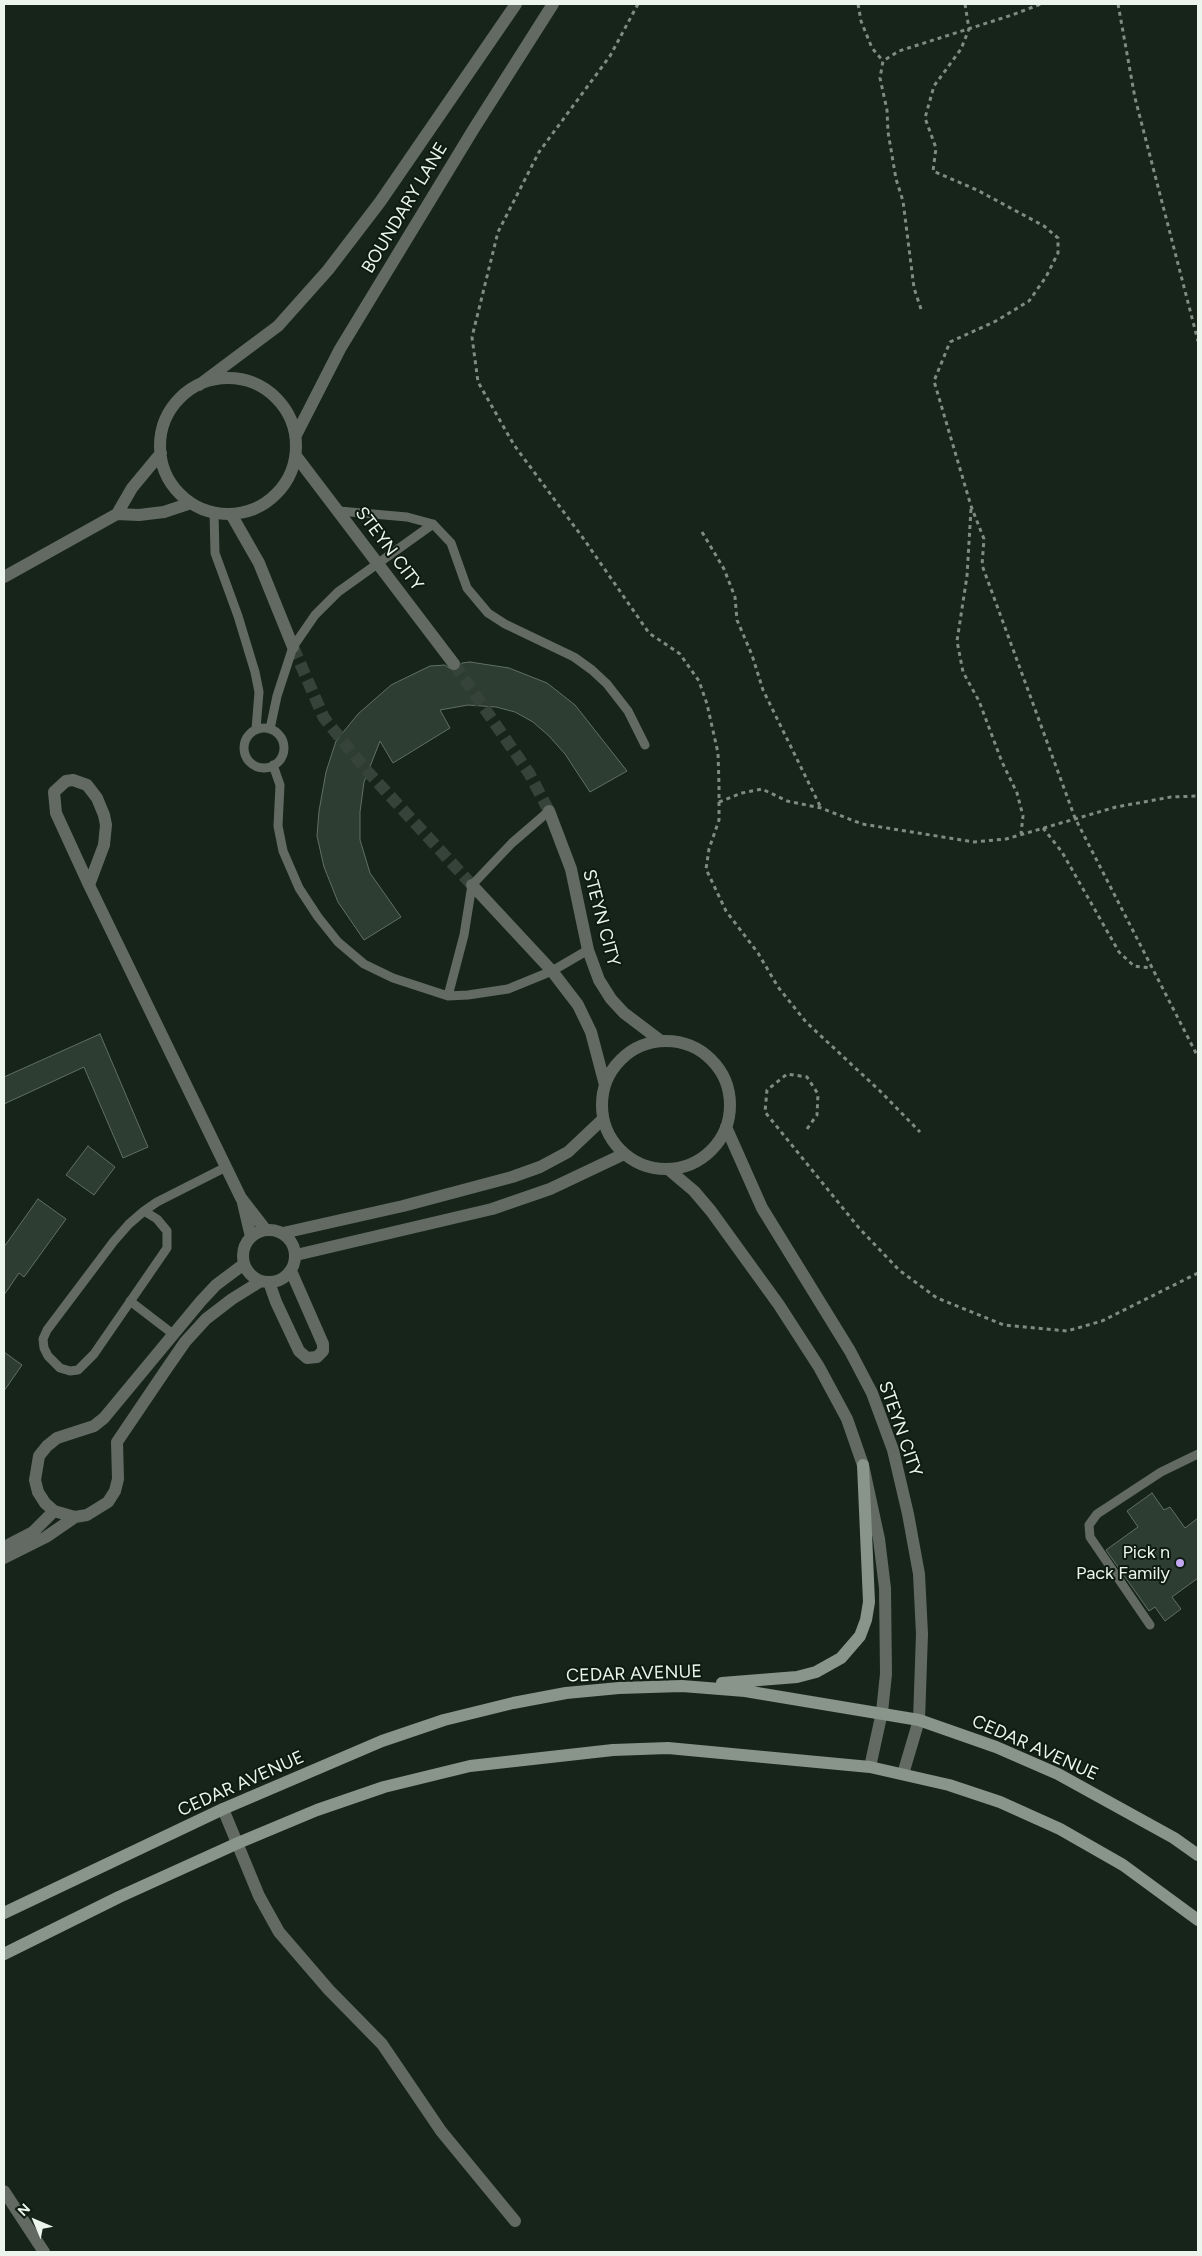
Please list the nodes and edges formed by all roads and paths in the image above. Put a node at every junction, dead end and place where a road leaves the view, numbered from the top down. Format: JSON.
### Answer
{"nodes":[{"id":1,"x":516,"y":4,"type":"edge"},
{"id":2,"x":554,"y":4,"type":"edge"},
{"id":3,"x":638,"y":4,"type":"edge"},
{"id":4,"x":858,"y":4,"type":"edge"},
{"id":5,"x":965,"y":4,"type":"edge"},
{"id":6,"x":1041,"y":4,"type":"edge"},
{"id":7,"x":1118,"y":4,"type":"edge"},
{"id":8,"x":969,"y":29,"type":"junction"},
{"id":9,"x":883,"y":61,"type":"junction"},
{"id":10,"x":921,"y":309,"type":"dead end"},
{"id":11,"x":1198,"y":341,"type":"edge"},
{"id":12,"x":199,"y":385,"type":"junction"},
{"id":13,"x":296,"y":435,"type":"junction"},
{"id":14,"x":161,"y":453,"type":"junction"},
{"id":15,"x":296,"y":456,"type":"junction"},
{"id":16,"x":191,"y":503,"type":"junction"},
{"id":17,"x":971,"y":506,"type":"junction"},
{"id":18,"x":339,"y":511,"type":"junction"},
{"id":19,"x":214,"y":512,"type":"junction"},
{"id":20,"x":117,"y":514,"type":"junction"},
{"id":21,"x":231,"y":514,"type":"junction"},
{"id":22,"x":434,"y":524,"type":"junction"},
{"id":23,"x":702,"y":532,"type":"dead end"},
{"id":24,"x":378,"y":565,"type":"junction"},
{"id":25,"x":4,"y":578,"type":"edge"},
{"id":26,"x":293,"y":647,"type":"junction"},
{"id":27,"x":454,"y":664,"type":"tunnel mouth"},
{"id":28,"x":256,"y":729,"type":"junction"},
{"id":29,"x":270,"y":729,"type":"junction"},
{"id":30,"x":645,"y":745,"type":"dead end"},
{"id":31,"x":274,"y":765,"type":"junction"},
{"id":32,"x":1198,"y":796,"type":"edge"},
{"id":33,"x":719,"y":802,"type":"junction"},
{"id":34,"x":821,"y":808,"type":"junction"},
{"id":35,"x":549,"y":812,"type":"joint"},
{"id":36,"x":1075,"y":818,"type":"junction"},
{"id":37,"x":1043,"y":828,"type":"junction"},
{"id":38,"x":1021,"y":834,"type":"junction"},
{"id":39,"x":89,"y":885,"type":"junction"},
{"id":40,"x":472,"y":885,"type":"junction"},
{"id":41,"x":588,"y":950,"type":"junction"},
{"id":42,"x":1152,"y":968,"type":"junction"},
{"id":43,"x":552,"y":970,"type":"junction"},
{"id":44,"x":448,"y":996,"type":"junction"},
{"id":45,"x":661,"y":1041,"type":"junction"},
{"id":46,"x":1198,"y":1058,"type":"edge"},
{"id":47,"x":605,"y":1085,"type":"junction"},
{"id":48,"x":603,"y":1119,"type":"junction"},
{"id":49,"x":726,"y":1127,"type":"junction"},
{"id":50,"x":807,"y":1129,"type":"dead end"},
{"id":51,"x":920,"y":1132,"type":"dead end"},
{"id":52,"x":624,"y":1154,"type":"junction"},
{"id":53,"x":226,"y":1167,"type":"junction"},
{"id":54,"x":668,"y":1169,"type":"junction"},
{"id":55,"x":241,"y":1198,"type":"junction"},
{"id":56,"x":144,"y":1211,"type":"junction"},
{"id":57,"x":265,"y":1229,"type":"junction"},
{"id":58,"x":283,"y":1233,"type":"junction"},
{"id":59,"x":251,"y":1237,"type":"junction"},
{"id":60,"x":296,"y":1255,"type":"junction"},
{"id":61,"x":244,"y":1264,"type":"junction"},
{"id":62,"x":290,"y":1271,"type":"junction"},
{"id":63,"x":1198,"y":1273,"type":"edge"},
{"id":64,"x":265,"y":1281,"type":"junction"},
{"id":65,"x":130,"y":1301,"type":"junction"},
{"id":66,"x":173,"y":1334,"type":"junction"},
{"id":67,"x":1198,"y":1454,"type":"edge"},
{"id":68,"x":863,"y":1465,"type":"junction"},
{"id":69,"x":54,"y":1511,"type":"junction"},
{"id":70,"x":75,"y":1517,"type":"junction"},
{"id":71,"x":4,"y":1547,"type":"edge"},
{"id":72,"x":4,"y":1558,"type":"edge"},
{"id":73,"x":1150,"y":1625,"type":"dead end"},
{"id":74,"x":682,"y":1686,"type":"junction"},
{"id":75,"x":882,"y":1712,"type":"junction"},
{"id":76,"x":919,"y":1720,"type":"junction"},
{"id":77,"x":870,"y":1767,"type":"junction"},
{"id":78,"x":904,"y":1774,"type":"junction"},
{"id":79,"x":223,"y":1809,"type":"junction"},
{"id":80,"x":238,"y":1843,"type":"junction"},
{"id":81,"x":1198,"y":1855,"type":"edge"},
{"id":82,"x":4,"y":1913,"type":"edge"},
{"id":83,"x":1198,"y":1920,"type":"edge"},
{"id":84,"x":4,"y":1954,"type":"edge"},
{"id":85,"x":4,"y":2191,"type":"edge"},
{"id":86,"x":516,"y":2221,"type":"dead end"},
{"id":87,"x":44,"y":2252,"type":"edge"}],
"edges":[{"from":1,"to":12,"type":"street","name":"BOUNDARY LANE"},
{"from":2,"to":13,"type":"street","name":"BOUNDARY LANE"},
{"from":3,"to":33,"type":"path"},
{"from":4,"to":9,"type":"path"},
{"from":5,"to":8,"type":"path"},
{"from":6,"to":8,"type":"path"},
{"from":7,"to":11,"type":"path"},
{"from":8,"to":9,"type":"path"},
{"from":8,"to":17,"type":"path"},
{"from":9,"to":10,"type":"path"},
{"from":12,"to":13,"type":"street"},
{"from":12,"to":14,"type":"street"},
{"from":13,"to":15,"type":"street"},
{"from":14,"to":16,"type":"street"},
{"from":14,"to":20,"type":"street"},
{"from":15,"to":18,"type":"street","name":"STEYN CITY"},
{"from":15,"to":21,"type":"street"},
{"from":16,"to":19,"type":"street"},
{"from":16,"to":20,"type":"street"},
{"from":17,"to":36,"type":"path"},
{"from":17,"to":38,"type":"path"},
{"from":18,"to":22,"type":"lane"},
{"from":18,"to":24,"type":"street","name":"STEYN CITY"},
{"from":19,"to":21,"type":"street"},
{"from":19,"to":28,"type":"lane"},
{"from":20,"to":25,"type":"street"},
{"from":21,"to":26,"type":"street"},
{"from":22,"to":24,"type":"lane"},
{"from":22,"to":30,"type":"lane"},
{"from":23,"to":34,"type":"path"},
{"from":24,"to":26,"type":"lane"},
{"from":24,"to":27,"type":"street","name":"STEYN CITY"},
{"from":26,"to":29,"type":"lane"},
{"from":28,"to":29,"type":"lane"},
{"from":28,"to":31,"type":"lane"},
{"from":29,"to":31,"type":"lane"},
{"from":31,"to":44,"type":"lane"},
{"from":32,"to":36,"type":"path"},
{"from":33,"to":34,"type":"path"},
{"from":33,"to":51,"type":"path"},
{"from":34,"to":38,"type":"path"},
{"from":35,"to":40,"type":"lane"},
{"from":35,"to":41,"type":"street","name":"STEYN CITY"},
{"from":36,"to":37,"type":"path"},
{"from":36,"to":42,"type":"path"},
{"from":37,"to":38,"type":"path"},
{"from":37,"to":42,"type":"path"},
{"from":39,"to":39,"type":"street"},
{"from":39,"to":53,"type":"street"},
{"from":40,"to":43,"type":"street"},
{"from":40,"to":44,"type":"lane"},
{"from":41,"to":43,"type":"lane"},
{"from":41,"to":45,"type":"street","name":"STEYN CITY"},
{"from":42,"to":46,"type":"path"},
{"from":43,"to":44,"type":"lane"},
{"from":43,"to":47,"type":"street"},
{"from":45,"to":47,"type":"street"},
{"from":45,"to":49,"type":"street"},
{"from":47,"to":48,"type":"street"},
{"from":48,"to":52,"type":"street"},
{"from":48,"to":58,"type":"street"},
{"from":49,"to":54,"type":"street"},
{"from":49,"to":76,"type":"street","name":"STEYN CITY"},
{"from":50,"to":63,"type":"path"},
{"from":52,"to":54,"type":"street"},
{"from":52,"to":60,"type":"street"},
{"from":53,"to":55,"type":"street"},
{"from":53,"to":56,"type":"lane"},
{"from":54,"to":68,"type":"street"},
{"from":55,"to":57,"type":"street"},
{"from":55,"to":59,"type":"street"},
{"from":56,"to":65,"type":"lane"},
{"from":56,"to":65,"type":"lane"},
{"from":57,"to":58,"type":"street"},
{"from":57,"to":59,"type":"street"},
{"from":58,"to":60,"type":"street"},
{"from":59,"to":61,"type":"street"},
{"from":60,"to":62,"type":"street"},
{"from":61,"to":64,"type":"street"},
{"from":61,"to":66,"type":"street"},
{"from":62,"to":64,"type":"street"},
{"from":62,"to":64,"type":"street"},
{"from":64,"to":70,"type":"street"},
{"from":65,"to":66,"type":"lane"},
{"from":66,"to":69,"type":"street"},
{"from":67,"to":73,"type":"lane"},
{"from":68,"to":74,"type":"main road"},
{"from":68,"to":75,"type":"street"},
{"from":69,"to":70,"type":"street"},
{"from":69,"to":71,"type":"street"},
{"from":70,"to":72,"type":"street"},
{"from":74,"to":75,"type":"main road","name":"CEDAR AVENUE"},
{"from":74,"to":79,"type":"main road","name":"CEDAR AVENUE"},
{"from":75,"to":76,"type":"main road","name":"CEDAR AVENUE"},
{"from":75,"to":77,"type":"street"},
{"from":76,"to":78,"type":"street","name":"STEYN CITY"},
{"from":76,"to":81,"type":"main road","name":"CEDAR AVENUE"},
{"from":77,"to":78,"type":"main road"},
{"from":77,"to":80,"type":"main road"},
{"from":78,"to":83,"type":"main road"},
{"from":79,"to":80,"type":"street"},
{"from":79,"to":82,"type":"main road","name":"CEDAR AVENUE"},
{"from":80,"to":84,"type":"main road"},
{"from":80,"to":86,"type":"street"},
{"from":85,"to":87,"type":"street"}]}
